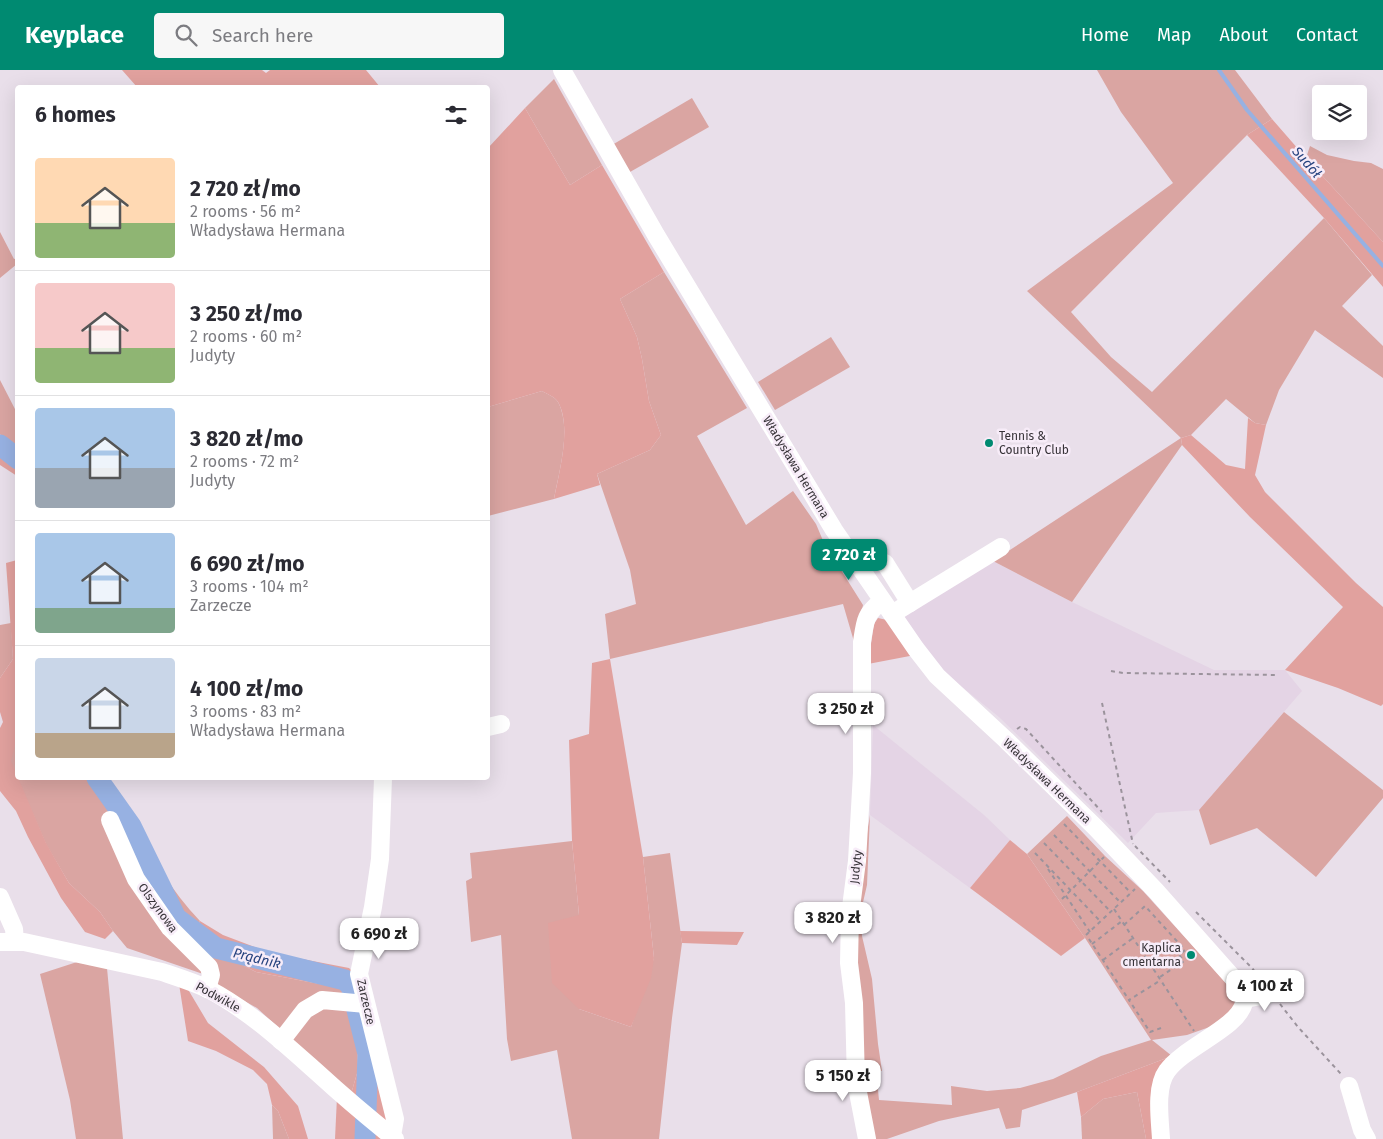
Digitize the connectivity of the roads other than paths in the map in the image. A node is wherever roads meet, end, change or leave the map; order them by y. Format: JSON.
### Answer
{"nodes":[{"id":1,"x":562,"y":70,"type":"edge"},
{"id":2,"x":1001,"y":547,"type":"dead end"},
{"id":3,"x":885,"y":563,"type":"dead end"},
{"id":4,"x":910,"y":603,"type":"junction"},
{"id":5,"x":887,"y":608,"type":"junction"},
{"id":6,"x":384,"y":780,"type":"edge"},
{"id":7,"x":110,"y":820,"type":"dead end"},
{"id":8,"x":0,"y":896,"type":"edge"},
{"id":9,"x":7,"y":941,"type":"edge"},
{"id":10,"x":208,"y":989,"type":"junction"},
{"id":11,"x":1271,"y":992,"type":"dead end"},
{"id":12,"x":1245,"y":999,"type":"junction"},
{"id":13,"x":359,"y":1003,"type":"junction"},
{"id":14,"x":281,"y":1041,"type":"junction"},
{"id":15,"x":1349,"y":1086,"type":"dead end"},
{"id":16,"x":390,"y":1135,"type":"edge"},
{"id":17,"x":867,"y":1139,"type":"edge"},
{"id":18,"x":1161,"y":1139,"type":"edge"},
{"id":19,"x":1367,"y":1139,"type":"edge"}],
"edges":[{"from":1,"to":5,"type":"street","name":"Władysława Hermana"},
{"from":2,"to":4,"type":"street","name":"Judyty"},
{"from":3,"to":4,"type":"street"},
{"from":4,"to":5,"type":"street","name":"Judyty"},
{"from":5,"to":12,"type":"street","name":"Władysława Hermana"},
{"from":5,"to":17,"type":"street","name":"Judyty"},
{"from":6,"to":13,"type":"street","name":"Zarzecze"},
{"from":7,"to":10,"type":"street","name":"Olszynowa"},
{"from":8,"to":9,"type":"street"},
{"from":9,"to":10,"type":"street","name":"Podwikle"},
{"from":10,"to":14,"type":"street","name":"Podwikle"},
{"from":11,"to":12,"type":"street"},
{"from":12,"to":18,"type":"street"},
{"from":13,"to":14,"type":"street"},
{"from":13,"to":16,"type":"street","name":"Zarzecze"},
{"from":14,"to":16,"type":"street","name":"Podwikle"},
{"from":15,"to":19,"type":"street"}]}
